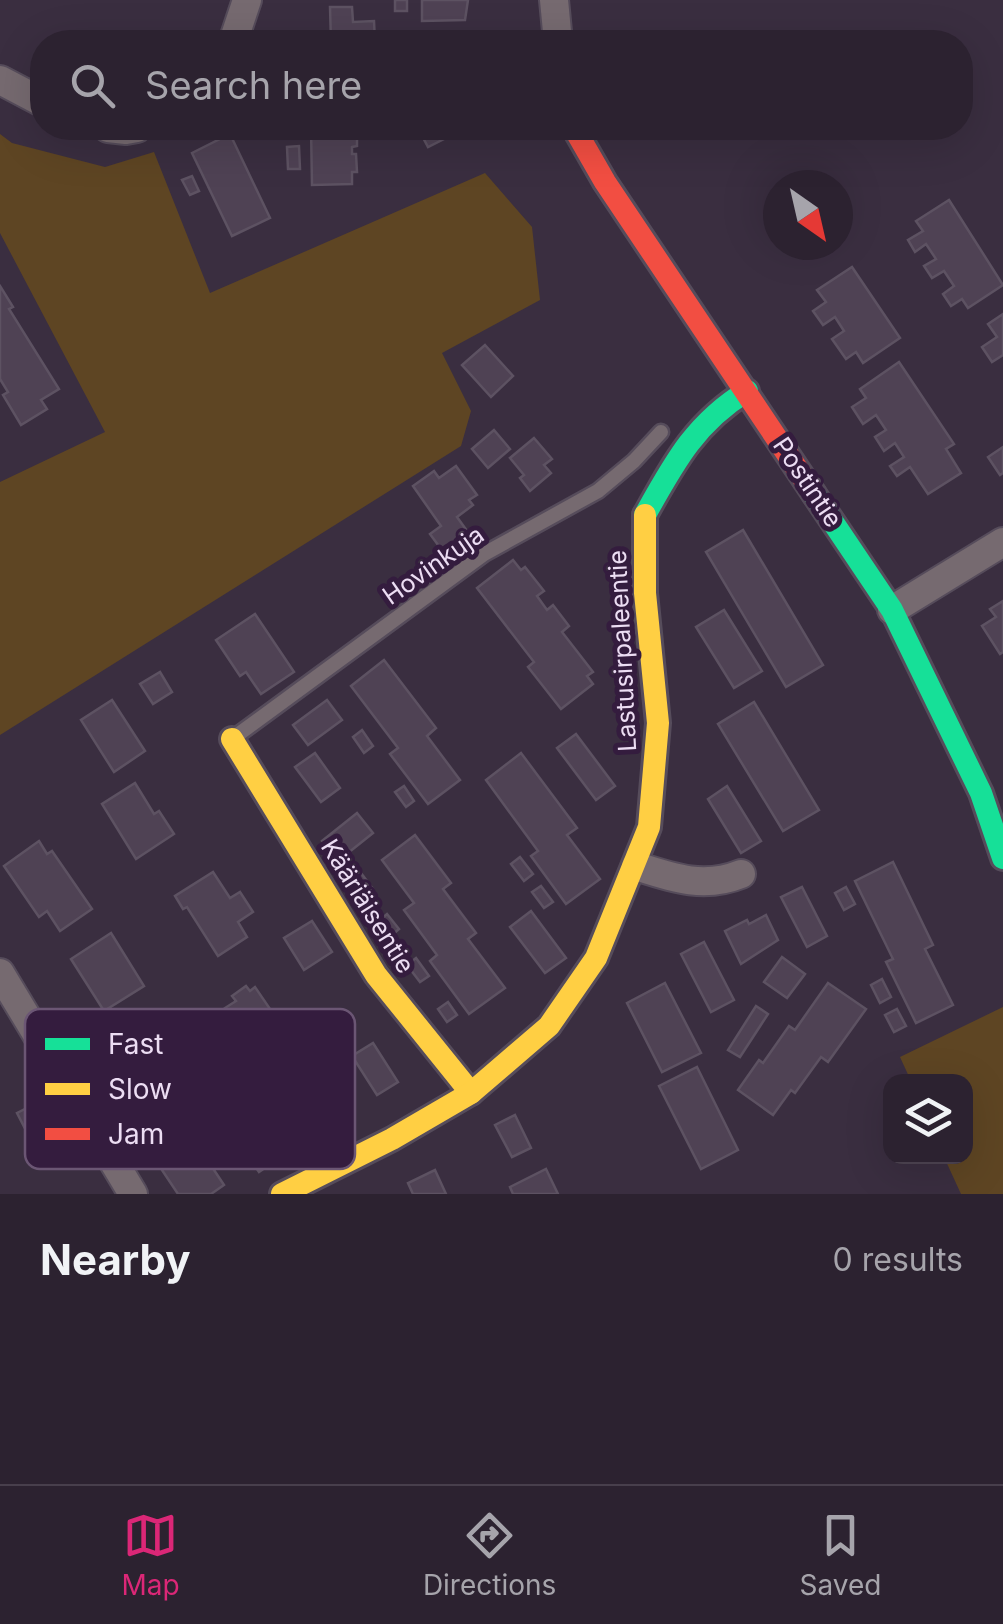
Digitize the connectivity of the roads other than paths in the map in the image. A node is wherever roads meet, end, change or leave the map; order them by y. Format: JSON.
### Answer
{"nodes":[{"id":1,"x":247,"y":0,"type":"edge"},
{"id":2,"x":554,"y":0,"type":"edge"},
{"id":3,"x":237,"y":30,"type":"edge"},
{"id":4,"x":557,"y":30,"type":"edge"},
{"id":5,"x":0,"y":80,"type":"edge"},
{"id":6,"x":30,"y":96,"type":"edge"},
{"id":7,"x":581,"y":140,"type":"edge"},
{"id":8,"x":747,"y":391,"type":"junction"},
{"id":9,"x":661,"y":432,"type":"dead end"},
{"id":10,"x":1003,"y":542,"type":"edge"},
{"id":11,"x":892,"y":610,"type":"junction"},
{"id":12,"x":232,"y":739,"type":"joint"},
{"id":13,"x":1003,"y":858,"type":"edge"},
{"id":14,"x":636,"y":866,"type":"junction"},
{"id":15,"x":741,"y":874,"type":"dead end"},
{"id":16,"x":0,"y":973,"type":"edge"},
{"id":17,"x":25,"y":1015,"type":"edge"},
{"id":18,"x":471,"y":1092,"type":"junction"},
{"id":19,"x":355,"y":1158,"type":"edge"},
{"id":20,"x":118,"y":1169,"type":"edge"},
{"id":21,"x":332,"y":1169,"type":"edge"},
{"id":22,"x":133,"y":1194,"type":"edge"},
{"id":23,"x":282,"y":1194,"type":"edge"}],
"edges":[{"from":1,"to":3,"type":"street"},
{"from":2,"to":4,"type":"street"},
{"from":5,"to":6,"type":"street"},
{"from":7,"to":8,"type":"street","name":"Postintie"},
{"from":8,"to":11,"type":"street","name":"Postintie"},
{"from":8,"to":14,"type":"street","name":"Lastusirpaleentie"},
{"from":9,"to":12,"type":"lane","name":"Hovinkuja"},
{"from":10,"to":11,"type":"street"},
{"from":11,"to":13,"type":"street","name":"Postintie"},
{"from":12,"to":18,"type":"street","name":"Kääriäisentie"},
{"from":14,"to":15,"type":"street"},
{"from":14,"to":18,"type":"street","name":"Lastusirpaleentie"},
{"from":16,"to":17,"type":"street"},
{"from":18,"to":19,"type":"street","name":"Lastusirpaleentie"},
{"from":20,"to":22,"type":"street"},
{"from":21,"to":23,"type":"street","name":"Lastusirpaleentie"}]}
